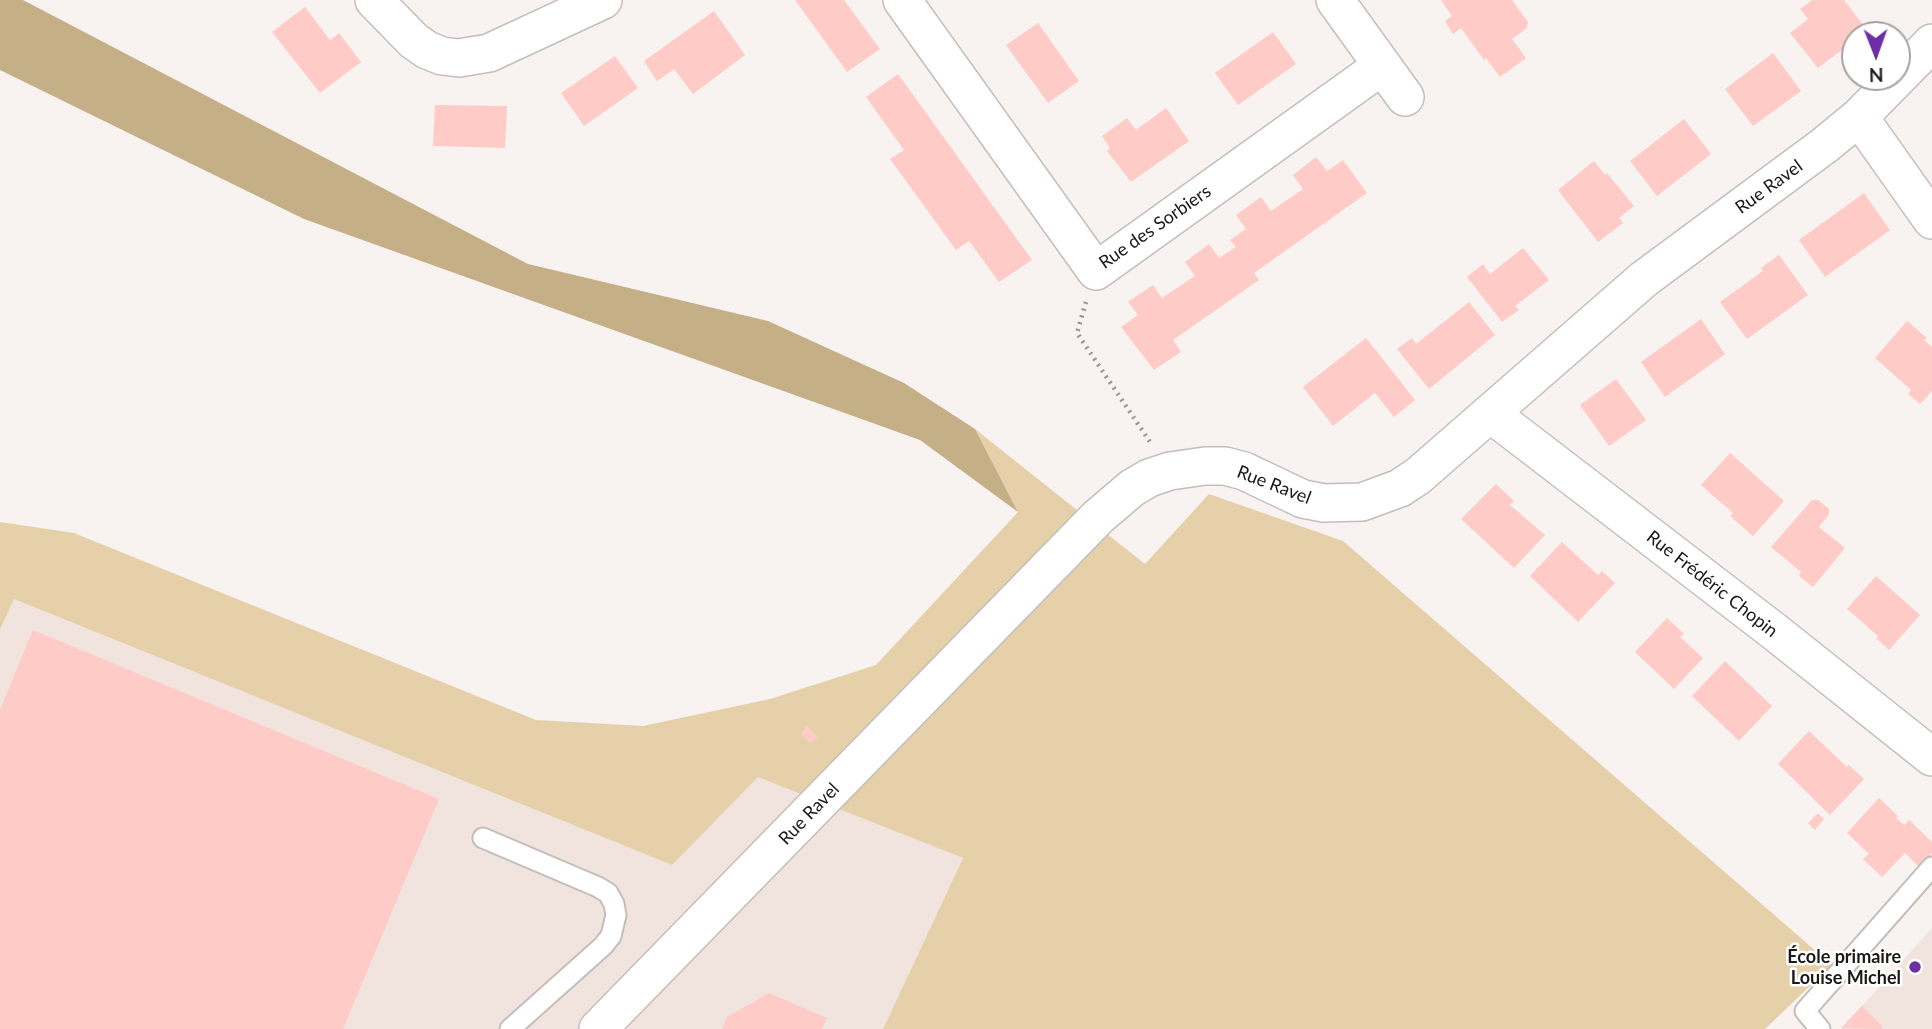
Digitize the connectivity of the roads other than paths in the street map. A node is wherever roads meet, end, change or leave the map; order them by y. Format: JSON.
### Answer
{"nodes":[{"id":1,"x":374,"y":0,"type":"edge"},
{"id":2,"x":603,"y":0,"type":"edge"},
{"id":3,"x":902,"y":0,"type":"edge"},
{"id":4,"x":1335,"y":0,"type":"edge"},
{"id":5,"x":1932,"y":43,"type":"edge"},
{"id":6,"x":1382,"y":66,"type":"junction"},
{"id":7,"x":1405,"y":97,"type":"dead end"},
{"id":8,"x":1859,"y":117,"type":"junction"},
{"id":9,"x":1932,"y":220,"type":"edge"},
{"id":10,"x":1490,"y":414,"type":"junction"},
{"id":11,"x":1932,"y":757,"type":"edge"},
{"id":12,"x":483,"y":838,"type":"dead end"},
{"id":13,"x":1932,"y":867,"type":"edge"},
{"id":14,"x":510,"y":1029,"type":"edge"},
{"id":15,"x":598,"y":1029,"type":"edge"},
{"id":16,"x":1820,"y":1029,"type":"edge"}],
"edges":[{"from":1,"to":2,"type":"street"},
{"from":3,"to":6,"type":"street","name":"Rue des Sorbiers"},
{"from":4,"to":6,"type":"street"},
{"from":5,"to":8,"type":"street","name":"Rue Ravel"},
{"from":6,"to":7,"type":"street"},
{"from":8,"to":9,"type":"street"},
{"from":8,"to":10,"type":"street","name":"Rue Ravel"},
{"from":10,"to":11,"type":"street","name":"Rue Frédéric Chopin"},
{"from":10,"to":15,"type":"street","name":"Rue Ravel"},
{"from":12,"to":14,"type":"lane"},
{"from":13,"to":16,"type":"lane"}]}
